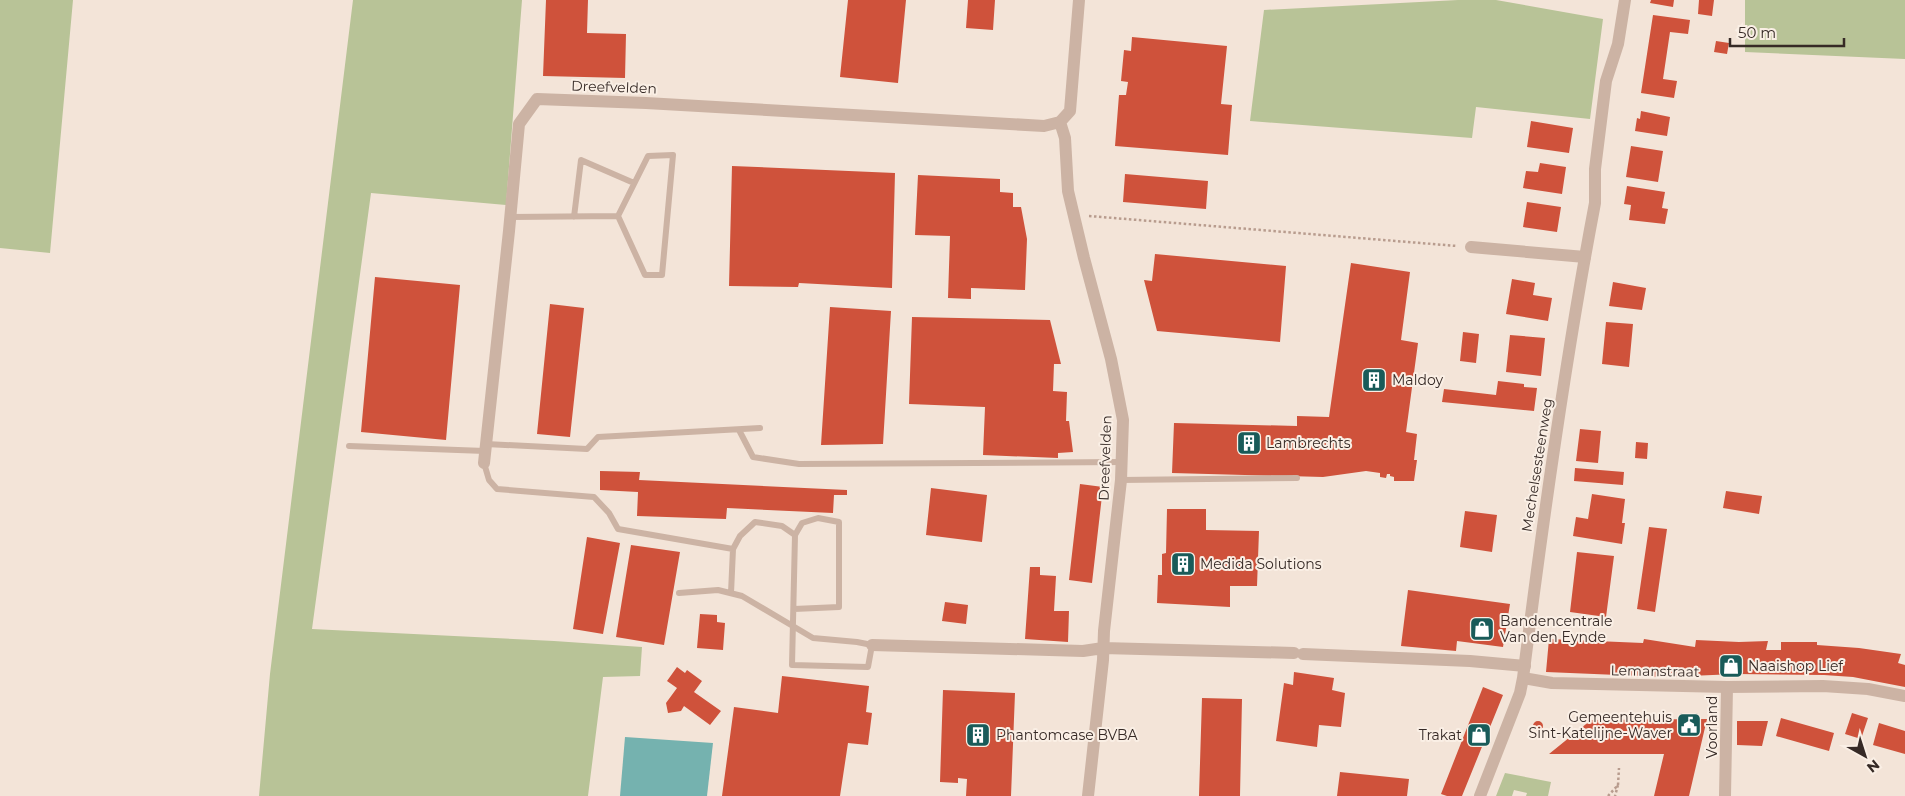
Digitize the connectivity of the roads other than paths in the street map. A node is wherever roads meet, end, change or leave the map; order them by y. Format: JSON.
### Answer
{"nodes":[{"id":1,"x":1079,"y":0,"type":"edge"},
{"id":2,"x":1625,"y":0,"type":"edge"},
{"id":3,"x":1060,"y":122,"type":"junction"},
{"id":4,"x":634,"y":183,"type":"junction"},
{"id":5,"x":618,"y":216,"type":"junction"},
{"id":6,"x":511,"y":217,"type":"junction"},
{"id":7,"x":574,"y":217,"type":"junction"},
{"id":8,"x":1471,"y":247,"type":"road end"},
{"id":9,"x":1585,"y":257,"type":"junction"},
{"id":10,"x":760,"y":428,"type":"dead end"},
{"id":11,"x":739,"y":430,"type":"junction"},
{"id":12,"x":349,"y":446,"type":"dead end"},
{"id":13,"x":485,"y":453,"type":"junction"},
{"id":14,"x":1122,"y":462,"type":"junction"},
{"id":15,"x":1297,"y":478,"type":"dead end"},
{"id":16,"x":1121,"y":480,"type":"junction"},
{"id":17,"x":795,"y":535,"type":"junction"},
{"id":18,"x":734,"y":549,"type":"junction"},
{"id":19,"x":679,"y":593,"type":"dead end"},
{"id":20,"x":731,"y":593,"type":"junction"},
{"id":21,"x":794,"y":609,"type":"junction"},
{"id":22,"x":794,"y":626,"type":"junction"},
{"id":23,"x":872,"y":645,"type":"junction"},
{"id":24,"x":1103,"y":648,"type":"junction"},
{"id":25,"x":1524,"y":672,"type":"junction"},
{"id":26,"x":1727,"y":687,"type":"junction"},
{"id":27,"x":1905,"y":696,"type":"edge"},
{"id":28,"x":1088,"y":796,"type":"edge"},
{"id":29,"x":1480,"y":796,"type":"edge"},
{"id":30,"x":1725,"y":796,"type":"edge"}],
"edges":[{"from":1,"to":3,"type":"street"},
{"from":2,"to":9,"type":"street","name":"Mechelsesteenweg"},
{"from":3,"to":6,"type":"street","name":"Dreefvelden"},
{"from":3,"to":14,"type":"street","name":"Dreefvelden"},
{"from":4,"to":5,"type":"lane"},
{"from":4,"to":5,"type":"lane"},
{"from":4,"to":7,"type":"lane"},
{"from":5,"to":7,"type":"lane"},
{"from":6,"to":7,"type":"lane"},
{"from":6,"to":13,"type":"street","name":"Dreefvelden"},
{"from":8,"to":9,"type":"street"},
{"from":9,"to":25,"type":"street","name":"Mechelsesteenweg"},
{"from":10,"to":11,"type":"lane"},
{"from":11,"to":13,"type":"lane"},
{"from":11,"to":14,"type":"lane"},
{"from":12,"to":13,"type":"lane"},
{"from":13,"to":18,"type":"lane"},
{"from":14,"to":16,"type":"street","name":"Dreefvelden"},
{"from":15,"to":16,"type":"lane"},
{"from":16,"to":24,"type":"street","name":"Dreefvelden"},
{"from":17,"to":18,"type":"lane"},
{"from":17,"to":21,"type":"lane"},
{"from":17,"to":21,"type":"lane"},
{"from":18,"to":20,"type":"lane"},
{"from":19,"to":20,"type":"lane"},
{"from":20,"to":22,"type":"lane"},
{"from":21,"to":22,"type":"lane"},
{"from":22,"to":23,"type":"lane"},
{"from":22,"to":23,"type":"lane"},
{"from":23,"to":24,"type":"street"},
{"from":24,"to":25,"type":"street"},
{"from":24,"to":28,"type":"street","name":"Dreefvelden"},
{"from":25,"to":26,"type":"street","name":"Lemanstraat"},
{"from":25,"to":29,"type":"street","name":"Mechelsesteenweg"},
{"from":26,"to":27,"type":"street","name":"Lemanstraat"},
{"from":26,"to":30,"type":"street","name":"Voorland"}]}
